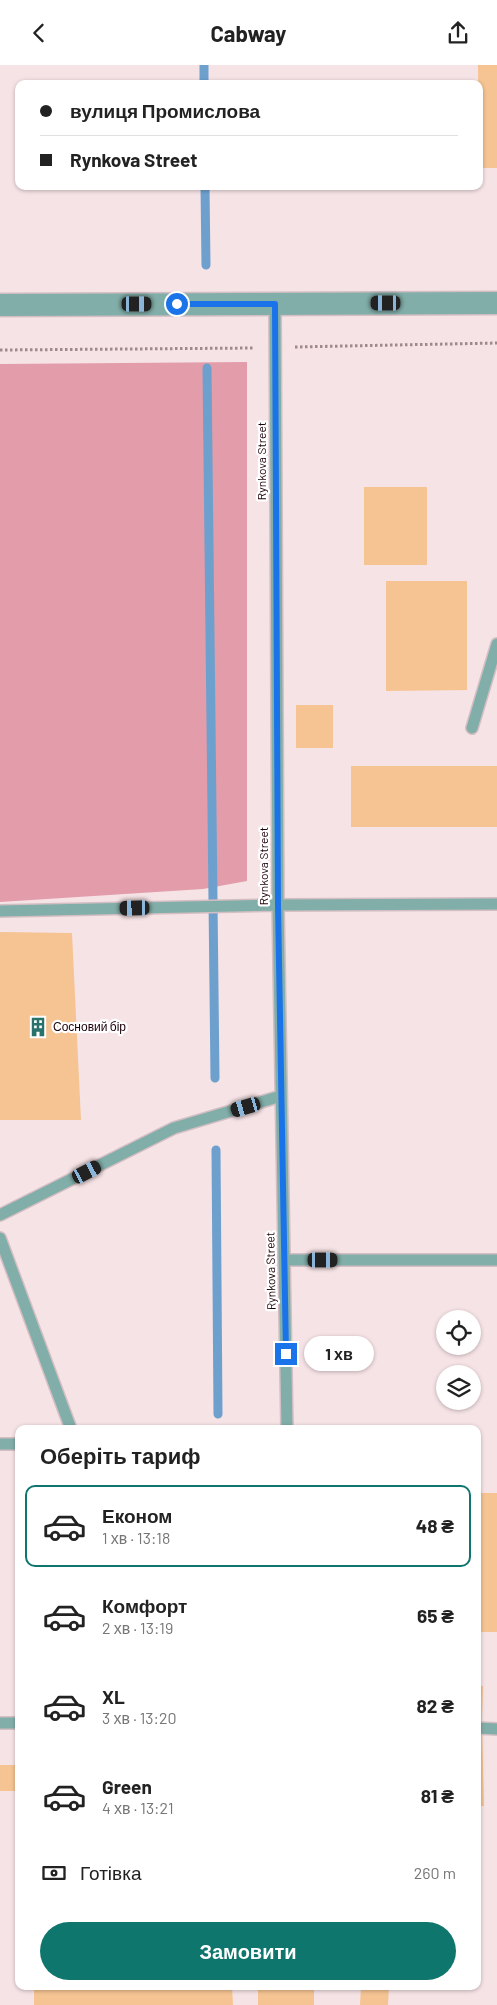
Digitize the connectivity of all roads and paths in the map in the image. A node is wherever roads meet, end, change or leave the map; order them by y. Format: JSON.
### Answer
{"nodes":[{"id":1,"x":497,"y":303,"type":"edge"},
{"id":2,"x":275,"y":304,"type":"junction"},
{"id":3,"x":0,"y":305,"type":"edge"},
{"id":4,"x":497,"y":343,"type":"edge"},
{"id":5,"x":276,"y":347,"type":"junction"},
{"id":6,"x":0,"y":350,"type":"edge"},
{"id":7,"x":497,"y":644,"type":"edge"},
{"id":8,"x":472,"y":728,"type":"dead end"},
{"id":9,"x":497,"y":904,"type":"edge"},
{"id":10,"x":278,"y":905,"type":"junction"},
{"id":11,"x":0,"y":911,"type":"edge"},
{"id":12,"x":281,"y":1096,"type":"junction"},
{"id":13,"x":0,"y":1215,"type":"edge"},
{"id":14,"x":0,"y":1238,"type":"edge"},
{"id":15,"x":284,"y":1260,"type":"junction"},
{"id":16,"x":497,"y":1260,"type":"edge"},
{"id":17,"x":70,"y":1425,"type":"edge"},
{"id":18,"x":287,"y":1425,"type":"edge"},
{"id":19,"x":0,"y":1444,"type":"edge"},
{"id":20,"x":15,"y":1444,"type":"edge"},
{"id":21,"x":0,"y":1723,"type":"edge"},
{"id":22,"x":15,"y":1723,"type":"edge"},
{"id":23,"x":481,"y":1728,"type":"edge"},
{"id":24,"x":497,"y":1729,"type":"edge"}],
"edges":[{"from":1,"to":2,"type":"street"},
{"from":2,"to":3,"type":"street"},
{"from":2,"to":5,"type":"lane","name":"Rynkova Street"},
{"from":4,"to":5,"type":"path"},
{"from":5,"to":6,"type":"path"},
{"from":5,"to":10,"type":"lane","name":"Rynkova Street"},
{"from":7,"to":8,"type":"lane"},
{"from":9,"to":10,"type":"lane"},
{"from":10,"to":11,"type":"lane"},
{"from":10,"to":12,"type":"lane","name":"Rynkova Street"},
{"from":12,"to":13,"type":"lane"},
{"from":12,"to":15,"type":"lane","name":"Rynkova Street"},
{"from":14,"to":17,"type":"lane"},
{"from":15,"to":16,"type":"lane"},
{"from":15,"to":18,"type":"lane","name":"Rynkova Street"},
{"from":19,"to":20,"type":"lane"},
{"from":21,"to":22,"type":"lane"},
{"from":23,"to":24,"type":"lane"}]}
